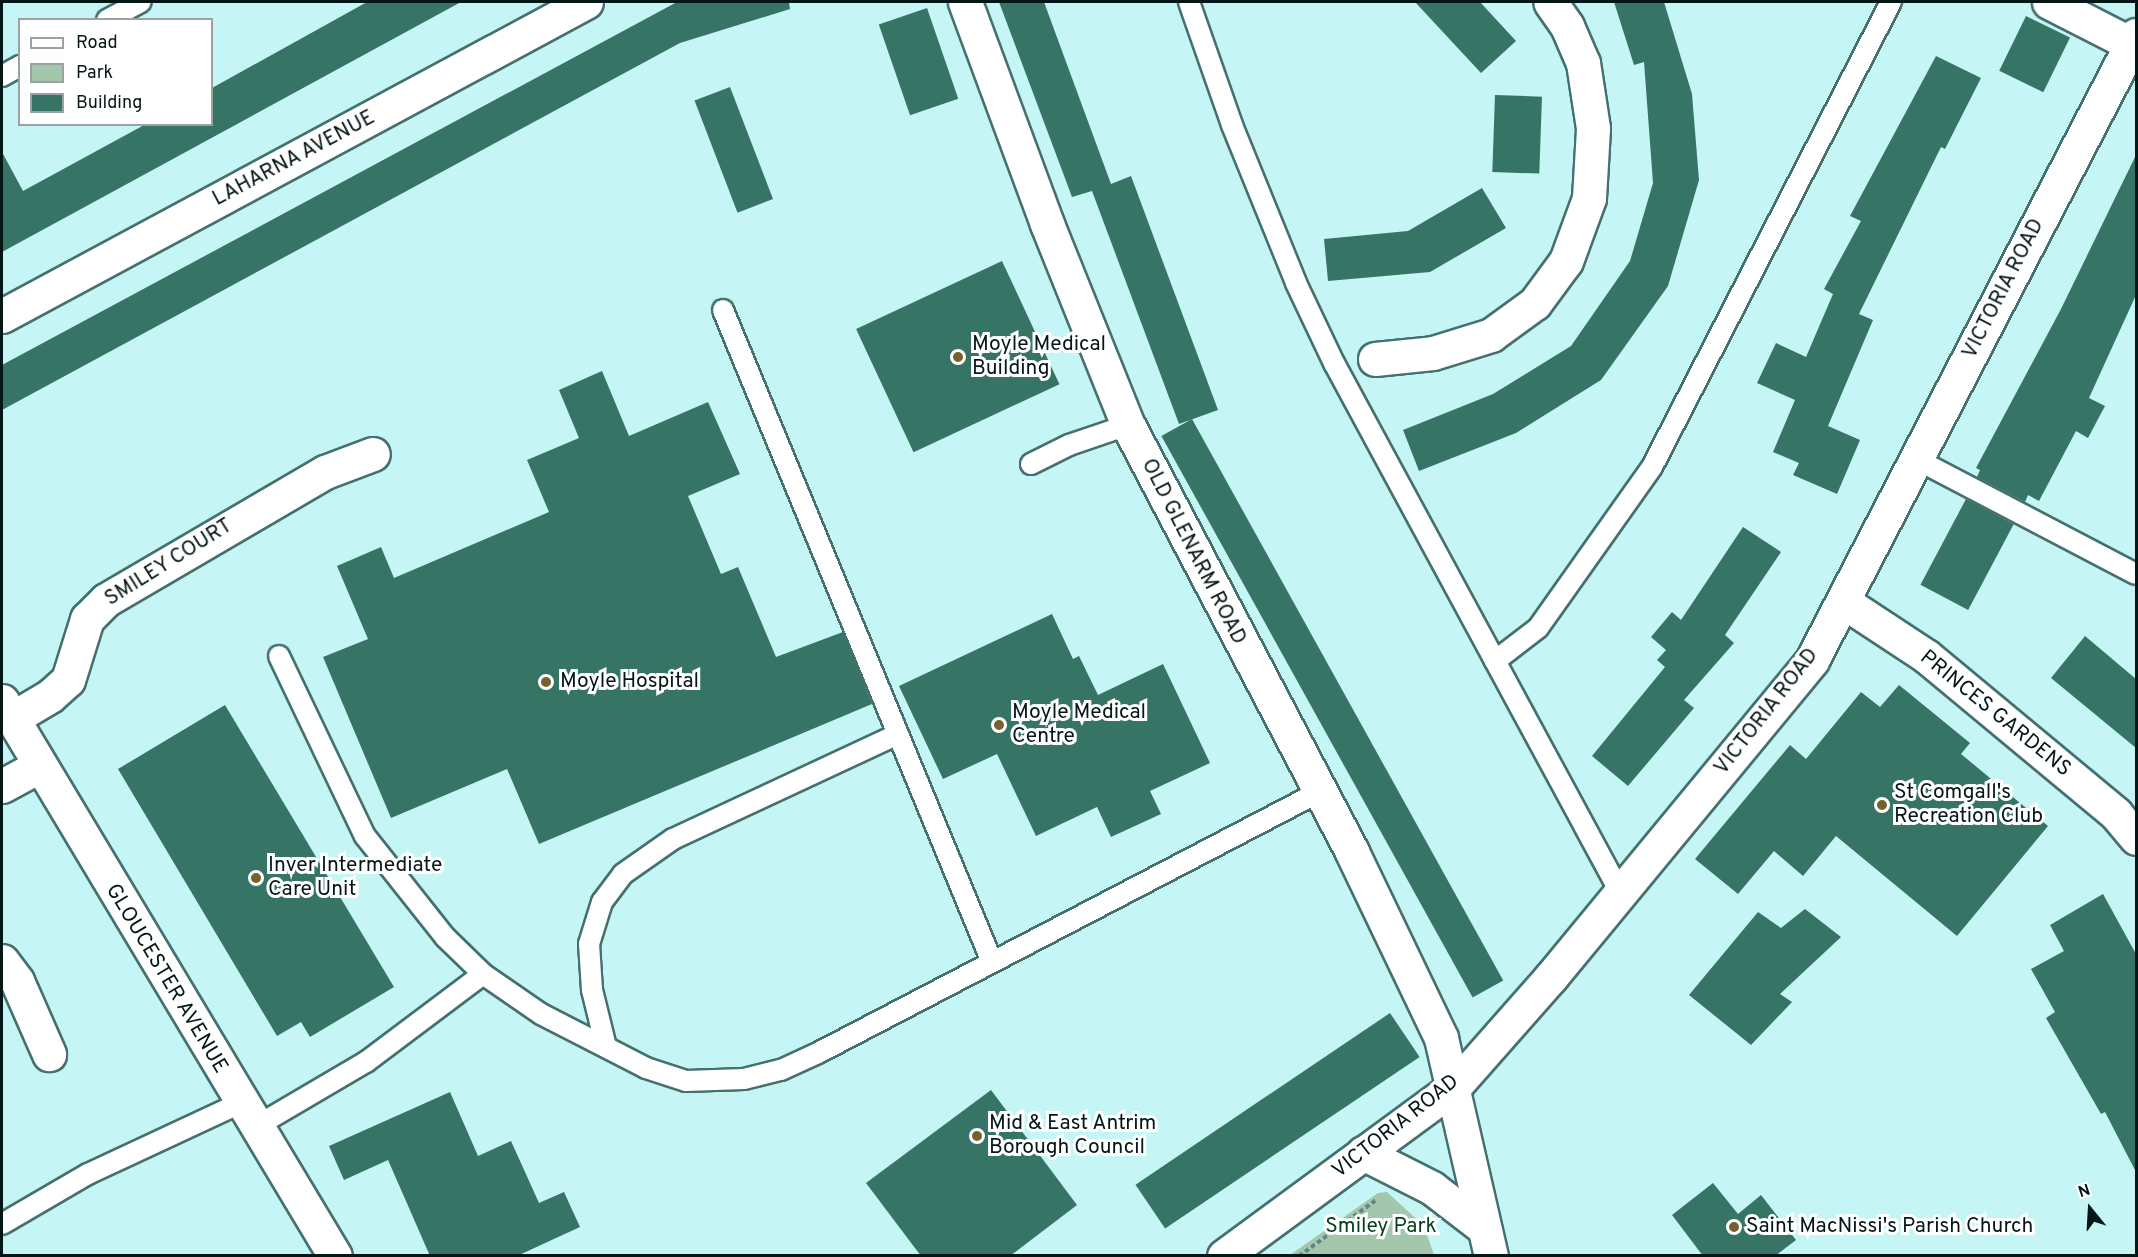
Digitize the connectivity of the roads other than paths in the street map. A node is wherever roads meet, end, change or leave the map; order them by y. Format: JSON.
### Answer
{"nodes":[{"id":1,"x":141,"y":2,"type":"edge"},
{"id":2,"x":586,"y":2,"type":"edge"},
{"id":3,"x":965,"y":2,"type":"edge"},
{"id":4,"x":1189,"y":2,"type":"edge"},
{"id":5,"x":1550,"y":2,"type":"edge"},
{"id":6,"x":1891,"y":2,"type":"edge"},
{"id":7,"x":2049,"y":2,"type":"edge"},
{"id":8,"x":111,"y":18,"type":"edge"},
{"id":9,"x":2134,"y":39,"type":"edge"},
{"id":10,"x":18,"y":67,"type":"edge"},
{"id":11,"x":2,"y":76,"type":"edge"},
{"id":12,"x":723,"y":310,"type":"dead end"},
{"id":13,"x":2,"y":316,"type":"edge"},
{"id":14,"x":1375,"y":359,"type":"dead end"},
{"id":15,"x":1128,"y":425,"type":"junction"},
{"id":16,"x":373,"y":454,"type":"dead end"},
{"id":17,"x":1916,"y":459,"type":"junction"},
{"id":18,"x":1031,"y":464,"type":"dead end"},
{"id":19,"x":2136,"y":574,"type":"edge"},
{"id":20,"x":1844,"y":602,"type":"junction"},
{"id":21,"x":279,"y":657,"type":"dead end"},
{"id":22,"x":1495,"y":661,"type":"junction"},
{"id":23,"x":7,"y":710,"type":"edge"},
{"id":24,"x":898,"y":734,"type":"junction"},
{"id":25,"x":39,"y":766,"type":"junction"},
{"id":26,"x":2,"y":786,"type":"edge"},
{"id":27,"x":1319,"y":792,"type":"junction"},
{"id":28,"x":2136,"y":838,"type":"edge"},
{"id":29,"x":1620,"y":892,"type":"junction"},
{"id":30,"x":2,"y":961,"type":"edge"},
{"id":31,"x":992,"y":962,"type":"junction"},
{"id":32,"x":483,"y":974,"type":"junction"},
{"id":33,"x":606,"y":1047,"type":"junction"},
{"id":34,"x":49,"y":1054,"type":"dead end"},
{"id":35,"x":1454,"y":1087,"type":"junction"},
{"id":36,"x":247,"y":1115,"type":"junction"},
{"id":37,"x":1363,"y":1153,"type":"junction"},
{"id":38,"x":2,"y":1224,"type":"edge"},
{"id":39,"x":1487,"y":1242,"type":"edge"},
{"id":40,"x":335,"y":1256,"type":"edge"},
{"id":41,"x":1224,"y":1256,"type":"edge"}],
"edges":[{"from":1,"to":8,"type":"lane"},
{"from":2,"to":13,"type":"street","name":"LAHARNA AVENUE"},
{"from":3,"to":15,"type":"street","name":"OLD GLENARM ROAD"},
{"from":4,"to":22,"type":"lane"},
{"from":5,"to":14,"type":"street"},
{"from":6,"to":22,"type":"lane"},
{"from":7,"to":9,"type":"street"},
{"from":9,"to":17,"type":"street","name":"VICTORIA ROAD"},
{"from":10,"to":11,"type":"lane"},
{"from":12,"to":24,"type":"lane"},
{"from":15,"to":18,"type":"lane"},
{"from":15,"to":27,"type":"street","name":"OLD GLENARM ROAD"},
{"from":16,"to":23,"type":"street","name":"SMILEY COURT"},
{"from":17,"to":19,"type":"lane"},
{"from":17,"to":20,"type":"street","name":"VICTORIA ROAD"},
{"from":20,"to":28,"type":"street","name":"PRINCES GARDENS"},
{"from":20,"to":29,"type":"street","name":"VICTORIA ROAD"},
{"from":21,"to":32,"type":"lane"},
{"from":22,"to":29,"type":"lane"},
{"from":23,"to":25,"type":"street","name":"GLOUCESTER AVENUE"},
{"from":24,"to":31,"type":"lane"},
{"from":24,"to":33,"type":"lane"},
{"from":25,"to":26,"type":"street"},
{"from":25,"to":36,"type":"street","name":"GLOUCESTER AVENUE"},
{"from":27,"to":31,"type":"lane"},
{"from":27,"to":35,"type":"street","name":"OLD GLENARM ROAD"},
{"from":29,"to":35,"type":"street","name":"VICTORIA ROAD"},
{"from":30,"to":34,"type":"street"},
{"from":31,"to":33,"type":"lane"},
{"from":32,"to":33,"type":"lane"},
{"from":32,"to":36,"type":"lane"},
{"from":35,"to":37,"type":"street","name":"VICTORIA ROAD"},
{"from":35,"to":39,"type":"street","name":"OLD GLENARM ROAD"},
{"from":36,"to":38,"type":"lane"},
{"from":36,"to":40,"type":"street","name":"GLOUCESTER AVENUE"},
{"from":37,"to":39,"type":"street"},
{"from":37,"to":41,"type":"street","name":"VICTORIA ROAD"}]}
